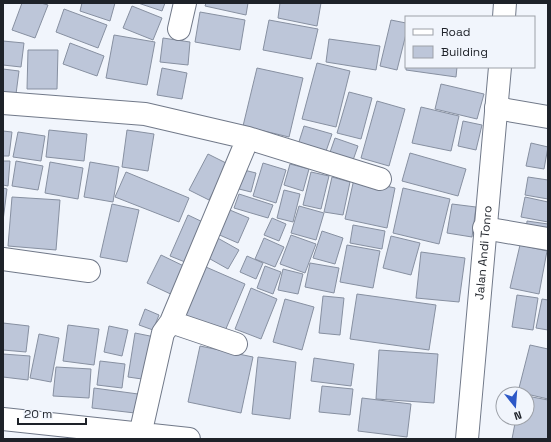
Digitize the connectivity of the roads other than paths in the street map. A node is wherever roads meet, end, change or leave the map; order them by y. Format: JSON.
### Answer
{"nodes":[{"id":1,"x":185,"y":3,"type":"edge"},
{"id":2,"x":505,"y":3,"type":"edge"},
{"id":3,"x":504,"y":16,"type":"edge"},
{"id":4,"x":180,"y":29,"type":"dead end"},
{"id":5,"x":500,"y":68,"type":"edge"},
{"id":6,"x":3,"y":103,"type":"edge"},
{"id":7,"x":496,"y":108,"type":"junction"},
{"id":8,"x":548,"y":118,"type":"edge"},
{"id":9,"x":248,"y":138,"type":"junction"},
{"id":10,"x":380,"y":179,"type":"dead end"},
{"id":11,"x":484,"y":228,"type":"junction"},
{"id":12,"x":548,"y":239,"type":"edge"},
{"id":13,"x":3,"y":258,"type":"edge"},
{"id":14,"x":89,"y":271,"type":"dead end"},
{"id":15,"x":171,"y":322,"type":"junction"},
{"id":16,"x":236,"y":344,"type":"dead end"},
{"id":17,"x":3,"y":419,"type":"edge"},
{"id":18,"x":140,"y":435,"type":"junction"},
{"id":19,"x":189,"y":439,"type":"edge"},
{"id":20,"x":467,"y":439,"type":"edge"}],
"edges":[{"from":1,"to":4,"type":"street"},
{"from":2,"to":3,"type":"street"},
{"from":5,"to":7,"type":"street","name":"Jalan Andi Tonro"},
{"from":6,"to":9,"type":"street"},
{"from":7,"to":8,"type":"street"},
{"from":7,"to":11,"type":"street","name":"Jalan Andi Tonro"},
{"from":9,"to":10,"type":"street"},
{"from":9,"to":15,"type":"street"},
{"from":11,"to":12,"type":"street"},
{"from":11,"to":20,"type":"street","name":"Jalan Andi Tonro"},
{"from":13,"to":14,"type":"street"},
{"from":15,"to":16,"type":"street"},
{"from":15,"to":18,"type":"street"},
{"from":17,"to":18,"type":"street"},
{"from":18,"to":19,"type":"street"}]}
